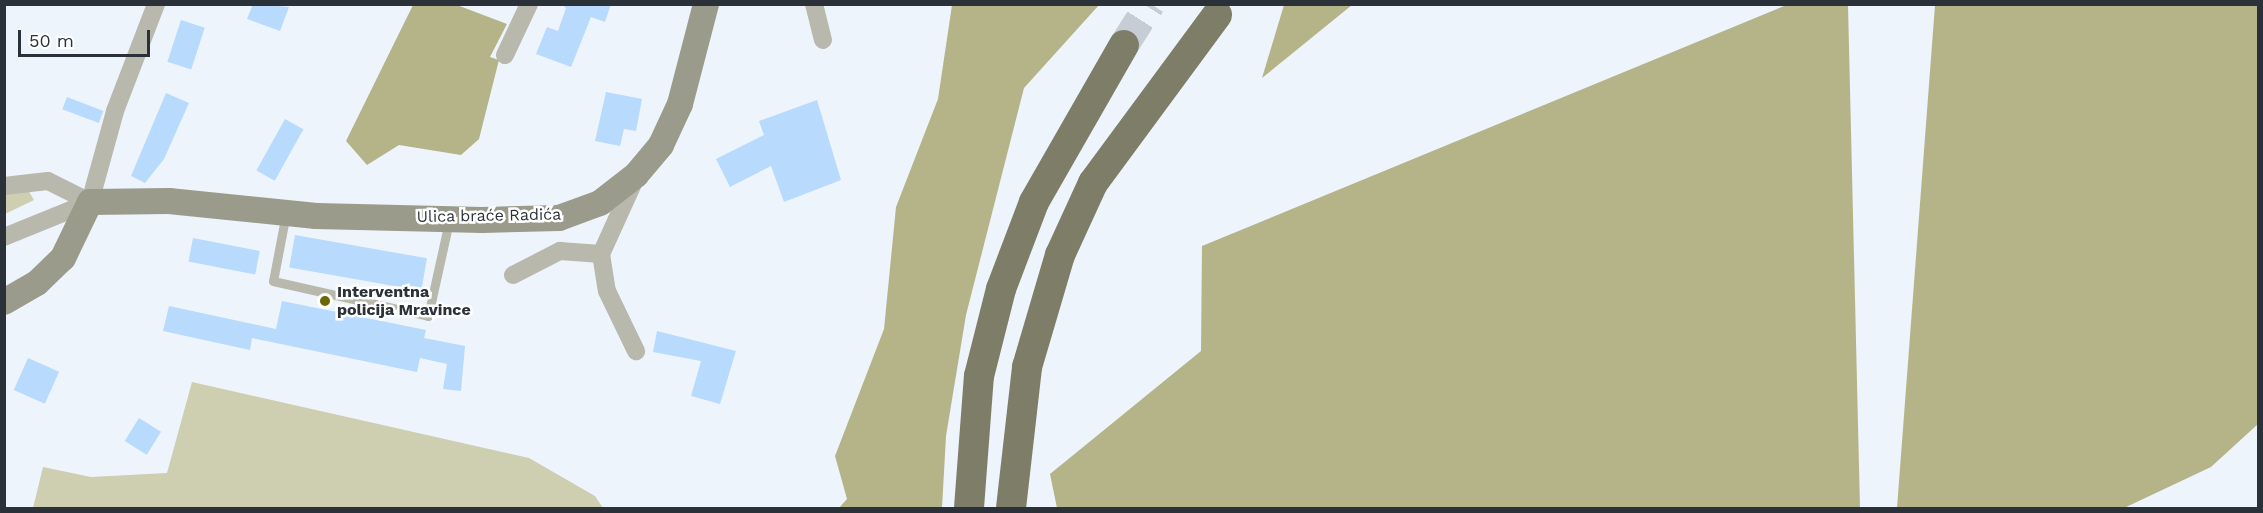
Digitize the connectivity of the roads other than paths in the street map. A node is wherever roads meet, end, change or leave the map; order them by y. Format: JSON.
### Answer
{"nodes":[{"id":1,"x":156,"y":4,"type":"edge"},
{"id":2,"x":529,"y":4,"type":"edge"},
{"id":3,"x":706,"y":4,"type":"edge"},
{"id":4,"x":814,"y":4,"type":"edge"},
{"id":5,"x":1217,"y":15,"type":"dead end"},
{"id":6,"x":823,"y":40,"type":"dead end"},
{"id":7,"x":1124,"y":45,"type":"tunnel mouth"},
{"id":8,"x":505,"y":56,"type":"dead end"},
{"id":9,"x":636,"y":175,"type":"junction"},
{"id":10,"x":4,"y":186,"type":"edge"},
{"id":11,"x":90,"y":202,"type":"junction"},
{"id":12,"x":286,"y":213,"type":"junction"},
{"id":13,"x":450,"y":219,"type":"junction"},
{"id":14,"x":4,"y":237,"type":"edge"},
{"id":15,"x":602,"y":254,"type":"junction"},
{"id":16,"x":513,"y":275,"type":"dead end"},
{"id":17,"x":4,"y":302,"type":"edge"},
{"id":18,"x":636,"y":351,"type":"dead end"},
{"id":19,"x":969,"y":508,"type":"edge"},
{"id":20,"x":1011,"y":508,"type":"edge"}],
"edges":[{"from":1,"to":11,"type":"street"},
{"from":2,"to":8,"type":"street"},
{"from":3,"to":9,"type":"main road","name":"Ulica braće Radića"},
{"from":4,"to":6,"type":"street"},
{"from":5,"to":20,"type":"highway"},
{"from":7,"to":19,"type":"highway"},
{"from":9,"to":13,"type":"main road","name":"Ulica braće Radića"},
{"from":9,"to":15,"type":"street"},
{"from":10,"to":11,"type":"street"},
{"from":11,"to":12,"type":"main road","name":"Ulica braće Radića"},
{"from":11,"to":14,"type":"street"},
{"from":11,"to":17,"type":"main road"},
{"from":12,"to":13,"type":"main road","name":"Ulica braće Radića"},
{"from":12,"to":13,"type":"lane"},
{"from":15,"to":16,"type":"street"},
{"from":15,"to":18,"type":"street"}]}
